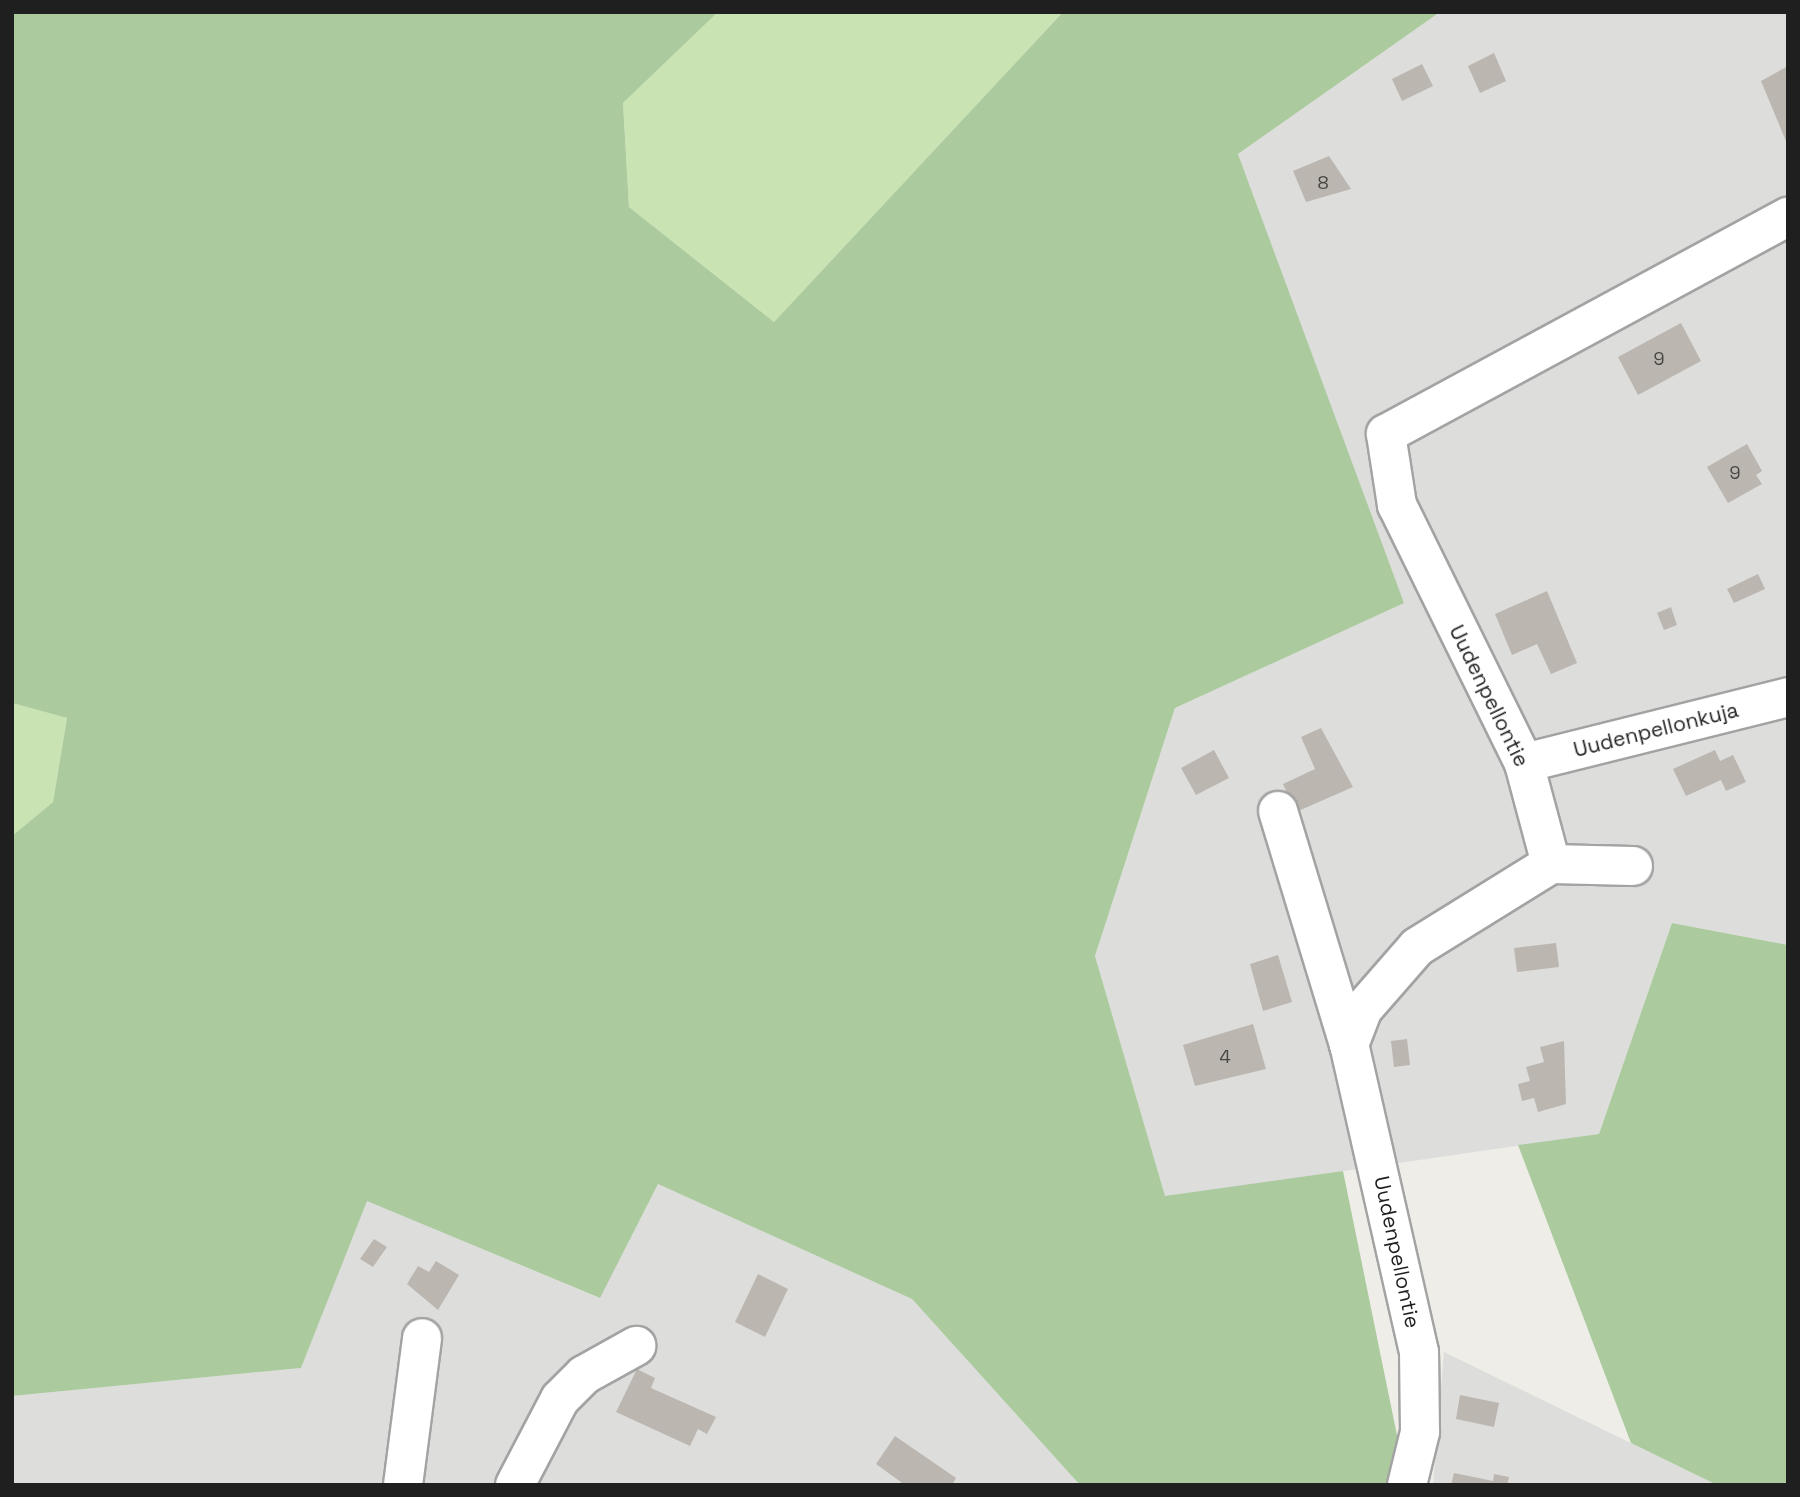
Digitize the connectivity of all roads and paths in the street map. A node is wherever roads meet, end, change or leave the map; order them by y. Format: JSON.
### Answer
{"nodes":[{"id":1,"x":1788,"y":217,"type":"edge"},
{"id":2,"x":1788,"y":697,"type":"edge"},
{"id":3,"x":1524,"y":763,"type":"junction"},
{"id":4,"x":1278,"y":811,"type":"dead end"},
{"id":5,"x":1551,"y":864,"type":"junction"},
{"id":6,"x":1633,"y":866,"type":"dead end"},
{"id":7,"x":1349,"y":1045,"type":"junction"},
{"id":8,"x":422,"y":1338,"type":"dead end"},
{"id":9,"x":636,"y":1346,"type":"dead end"},
{"id":10,"x":403,"y":1485,"type":"edge"},
{"id":11,"x":515,"y":1485,"type":"edge"},
{"id":12,"x":1407,"y":1485,"type":"edge"}],
"edges":[{"from":1,"to":3,"type":"lane","name":"Uudenpellontie"},
{"from":2,"to":3,"type":"lane","name":"Uudenpellonkuja"},
{"from":3,"to":5,"type":"lane","name":"Uudenpellontie"},
{"from":4,"to":7,"type":"lane","name":"Uudenpellontie"},
{"from":5,"to":6,"type":"lane"},
{"from":5,"to":7,"type":"lane"},
{"from":7,"to":12,"type":"lane","name":"Uudenpellontie"},
{"from":8,"to":10,"type":"lane"},
{"from":9,"to":11,"type":"lane"}]}
